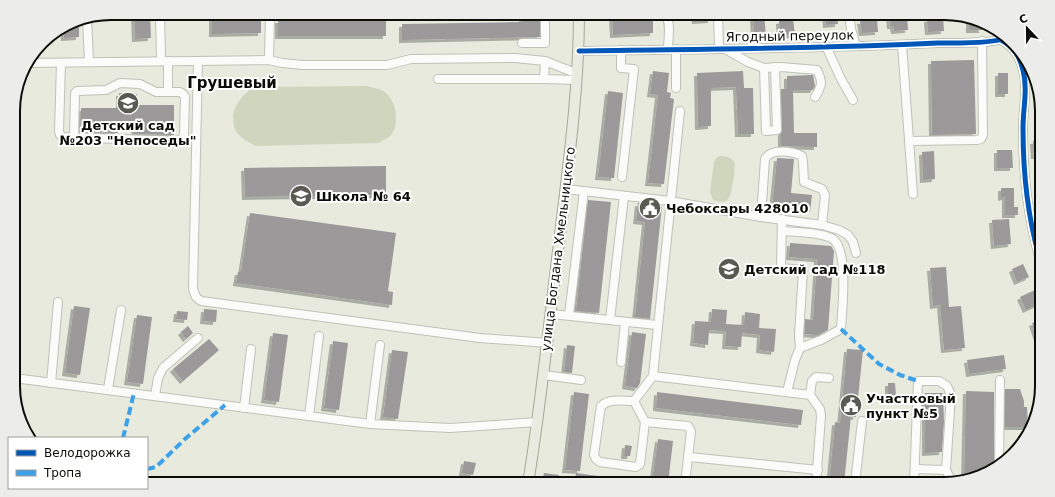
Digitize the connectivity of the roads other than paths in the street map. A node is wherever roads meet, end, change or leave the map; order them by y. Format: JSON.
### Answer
{"nodes":[{"id":1,"x":161,"y":20,"type":"edge"},
{"id":2,"x":270,"y":20,"type":"edge"},
{"id":3,"x":545,"y":20,"type":"edge"},
{"id":4,"x":579,"y":20,"type":"edge"},
{"id":5,"x":668,"y":20,"type":"edge"},
{"id":6,"x":719,"y":20,"type":"edge"},
{"id":7,"x":850,"y":20,"type":"edge"},
{"id":8,"x":87,"y":23,"type":"edge"},
{"id":9,"x":999,"y":39,"type":"edge"},
{"id":10,"x":982,"y":41,"type":"junction"},
{"id":11,"x":522,"y":43,"type":"dead end"},
{"id":12,"x":902,"y":45,"type":"junction"},
{"id":13,"x":826,"y":46,"type":"junction"},
{"id":14,"x":856,"y":46,"type":"junction"},
{"id":15,"x":722,"y":48,"type":"junction"},
{"id":16,"x":672,"y":49,"type":"junction"},
{"id":17,"x":622,"y":50,"type":"junction"},
{"id":18,"x":579,"y":51,"type":"junction"},
{"id":19,"x":269,"y":60,"type":"junction"},
{"id":20,"x":164,"y":61,"type":"junction"},
{"id":21,"x":198,"y":61,"type":"junction"},
{"id":22,"x":545,"y":61,"type":"junction"},
{"id":23,"x":1019,"y":61,"type":"edge"},
{"id":24,"x":61,"y":62,"type":"junction"},
{"id":25,"x":88,"y":62,"type":"junction"},
{"id":26,"x":34,"y":63,"type":"edge"},
{"id":27,"x":775,"y":67,"type":"junction"},
{"id":28,"x":764,"y":68,"type":"junction"},
{"id":29,"x":577,"y":77,"type":"junction"},
{"id":30,"x":544,"y":78,"type":"junction"},
{"id":31,"x":438,"y":79,"type":"dead end"},
{"id":32,"x":676,"y":88,"type":"dead end"},
{"id":33,"x":168,"y":92,"type":"junction"},
{"id":34,"x":816,"y":97,"type":"dead end"},
{"id":35,"x":853,"y":100,"type":"dead end"},
{"id":36,"x":680,"y":111,"type":"dead end"},
{"id":37,"x":74,"y":138,"type":"junction"},
{"id":38,"x":909,"y":141,"type":"junction"},
{"id":39,"x":622,"y":177,"type":"dead end"},
{"id":40,"x":566,"y":189,"type":"junction"},
{"id":41,"x":584,"y":191,"type":"junction"},
{"id":42,"x":913,"y":194,"type":"dead end"},
{"id":43,"x":624,"y":196,"type":"junction"},
{"id":44,"x":670,"y":201,"type":"junction"},
{"id":45,"x":761,"y":217,"type":"junction"},
{"id":46,"x":782,"y":219,"type":"junction"},
{"id":47,"x":822,"y":225,"type":"junction"},
{"id":48,"x":782,"y":231,"type":"junction"},
{"id":49,"x":1035,"y":241,"type":"edge"},
{"id":50,"x":856,"y":253,"type":"dead end"},
{"id":51,"x":58,"y":302,"type":"dead end"},
{"id":52,"x":120,"y":310,"type":"dead end"},
{"id":53,"x":551,"y":314,"type":"junction"},
{"id":54,"x":569,"y":316,"type":"junction"},
{"id":55,"x":610,"y":320,"type":"junction"},
{"id":56,"x":625,"y":322,"type":"junction"},
{"id":57,"x":657,"y":325,"type":"junction"},
{"id":58,"x":319,"y":336,"type":"dead end"},
{"id":59,"x":198,"y":338,"type":"dead end"},
{"id":60,"x":548,"y":343,"type":"junction"},
{"id":61,"x":380,"y":345,"type":"dead end"},
{"id":62,"x":800,"y":348,"type":"junction"},
{"id":63,"x":251,"y":349,"type":"dead end"},
{"id":64,"x":621,"y":362,"type":"dead end"},
{"id":65,"x":544,"y":375,"type":"junction"},
{"id":66,"x":653,"y":376,"type":"junction"},
{"id":67,"x":829,"y":378,"type":"dead end"},
{"id":68,"x":20,"y":379,"type":"edge"},
{"id":69,"x":581,"y":380,"type":"dead end"},
{"id":70,"x":1000,"y":380,"type":"dead end"},
{"id":71,"x":51,"y":383,"type":"junction"},
{"id":72,"x":108,"y":389,"type":"junction"},
{"id":73,"x":787,"y":392,"type":"junction"},
{"id":74,"x":810,"y":395,"type":"junction"},
{"id":75,"x":155,"y":396,"type":"junction"},
{"id":76,"x":634,"y":401,"type":"junction"},
{"id":77,"x":244,"y":408,"type":"junction"},
{"id":78,"x":309,"y":416,"type":"junction"},
{"id":79,"x":862,"y":421,"type":"dead end"},
{"id":80,"x":538,"y":422,"type":"junction"},
{"id":81,"x":645,"y":422,"type":"junction"},
{"id":82,"x":370,"y":424,"type":"junction"},
{"id":83,"x":689,"y":457,"type":"junction"},
{"id":84,"x":999,"y":458,"type":"edge"},
{"id":85,"x":915,"y":469,"type":"junction"},
{"id":86,"x":818,"y":470,"type":"junction"},
{"id":87,"x":946,"y":470,"type":"junction"},
{"id":88,"x":529,"y":477,"type":"edge"},
{"id":89,"x":686,"y":477,"type":"edge"},
{"id":90,"x":817,"y":477,"type":"edge"},
{"id":91,"x":856,"y":477,"type":"edge"},
{"id":92,"x":914,"y":477,"type":"edge"},
{"id":93,"x":950,"y":477,"type":"edge"}],
"edges":[{"from":1,"to":20,"type":"street"},
{"from":2,"to":19,"type":"street"},
{"from":3,"to":11,"type":"street"},
{"from":4,"to":18,"type":"main road","name":"улица Богдана Хмельницкого"},
{"from":5,"to":16,"type":"street"},
{"from":6,"to":15,"type":"street"},
{"from":7,"to":14,"type":"street"},
{"from":8,"to":25,"type":"street"},
{"from":9,"to":10,"type":"street","name":"Ягодный переулок"},
{"from":10,"to":12,"type":"street","name":"Ягодный переулок"},
{"from":10,"to":38,"type":"street"},
{"from":12,"to":14,"type":"street","name":"Ягодный переулок"},
{"from":12,"to":38,"type":"street"},
{"from":13,"to":14,"type":"street","name":"Ягодный переулок"},
{"from":13,"to":15,"type":"street","name":"Ягодный переулок"},
{"from":13,"to":35,"type":"street"},
{"from":15,"to":16,"type":"street","name":"Ягодный переулок"},
{"from":15,"to":28,"type":"street"},
{"from":16,"to":17,"type":"street","name":"Ягодный переулок"},
{"from":16,"to":32,"type":"street"},
{"from":17,"to":18,"type":"street","name":"Ягодный переулок"},
{"from":17,"to":39,"type":"street"},
{"from":18,"to":29,"type":"main road","name":"улица Богдана Хмельницкого"},
{"from":19,"to":21,"type":"street"},
{"from":19,"to":22,"type":"street"},
{"from":20,"to":21,"type":"street"},
{"from":20,"to":25,"type":"street"},
{"from":20,"to":33,"type":"street"},
{"from":21,"to":60,"type":"street"},
{"from":22,"to":29,"type":"street"},
{"from":22,"to":30,"type":"street"},
{"from":23,"to":49,"type":"street"},
{"from":24,"to":25,"type":"street"},
{"from":24,"to":26,"type":"street"},
{"from":24,"to":37,"type":"street"},
{"from":27,"to":28,"type":"street"},
{"from":27,"to":28,"type":"street"},
{"from":27,"to":34,"type":"street"},
{"from":29,"to":30,"type":"street"},
{"from":29,"to":40,"type":"main road","name":"улица Богдана Хмельницкого"},
{"from":30,"to":31,"type":"street"},
{"from":33,"to":37,"type":"street"},
{"from":33,"to":37,"type":"street"},
{"from":36,"to":44,"type":"street"},
{"from":38,"to":42,"type":"street"},
{"from":40,"to":41,"type":"street"},
{"from":40,"to":53,"type":"main road","name":"улица Богдана Хмельницкого"},
{"from":41,"to":43,"type":"street"},
{"from":41,"to":54,"type":"street"},
{"from":43,"to":44,"type":"street"},
{"from":43,"to":55,"type":"street"},
{"from":44,"to":45,"type":"street"},
{"from":44,"to":57,"type":"street"},
{"from":45,"to":46,"type":"street"},
{"from":45,"to":47,"type":"street"},
{"from":46,"to":47,"type":"street"},
{"from":46,"to":48,"type":"street"},
{"from":47,"to":50,"type":"street"},
{"from":48,"to":62,"type":"street"},
{"from":48,"to":62,"type":"street"},
{"from":51,"to":71,"type":"street"},
{"from":52,"to":72,"type":"street"},
{"from":53,"to":54,"type":"street"},
{"from":53,"to":60,"type":"main road","name":"улица Богдана Хмельницкого"},
{"from":54,"to":55,"type":"street"},
{"from":55,"to":56,"type":"street"},
{"from":56,"to":57,"type":"street"},
{"from":56,"to":64,"type":"street"},
{"from":57,"to":66,"type":"street"},
{"from":58,"to":78,"type":"street"},
{"from":59,"to":75,"type":"street"},
{"from":60,"to":65,"type":"main road","name":"улица Богдана Хмельницкого"},
{"from":61,"to":82,"type":"street"},
{"from":62,"to":73,"type":"street"},
{"from":63,"to":77,"type":"street"},
{"from":65,"to":69,"type":"street"},
{"from":65,"to":80,"type":"main road","name":"улица Богдана Хмельницкого"},
{"from":66,"to":73,"type":"street"},
{"from":66,"to":76,"type":"street"},
{"from":67,"to":74,"type":"street"},
{"from":68,"to":71,"type":"street"},
{"from":70,"to":84,"type":"street"},
{"from":71,"to":72,"type":"street"},
{"from":72,"to":75,"type":"street"},
{"from":73,"to":74,"type":"street"},
{"from":74,"to":86,"type":"street"},
{"from":75,"to":77,"type":"street"},
{"from":76,"to":81,"type":"street"},
{"from":76,"to":81,"type":"street"},
{"from":77,"to":78,"type":"street"},
{"from":78,"to":82,"type":"street"},
{"from":79,"to":91,"type":"street"},
{"from":80,"to":82,"type":"street"},
{"from":80,"to":88,"type":"main road","name":"улица Богдана Хмельницкого"},
{"from":81,"to":83,"type":"street"},
{"from":83,"to":86,"type":"street"},
{"from":83,"to":89,"type":"street"},
{"from":85,"to":87,"type":"street"},
{"from":85,"to":87,"type":"street"},
{"from":85,"to":92,"type":"street"},
{"from":86,"to":90,"type":"street"},
{"from":87,"to":93,"type":"street"}]}
